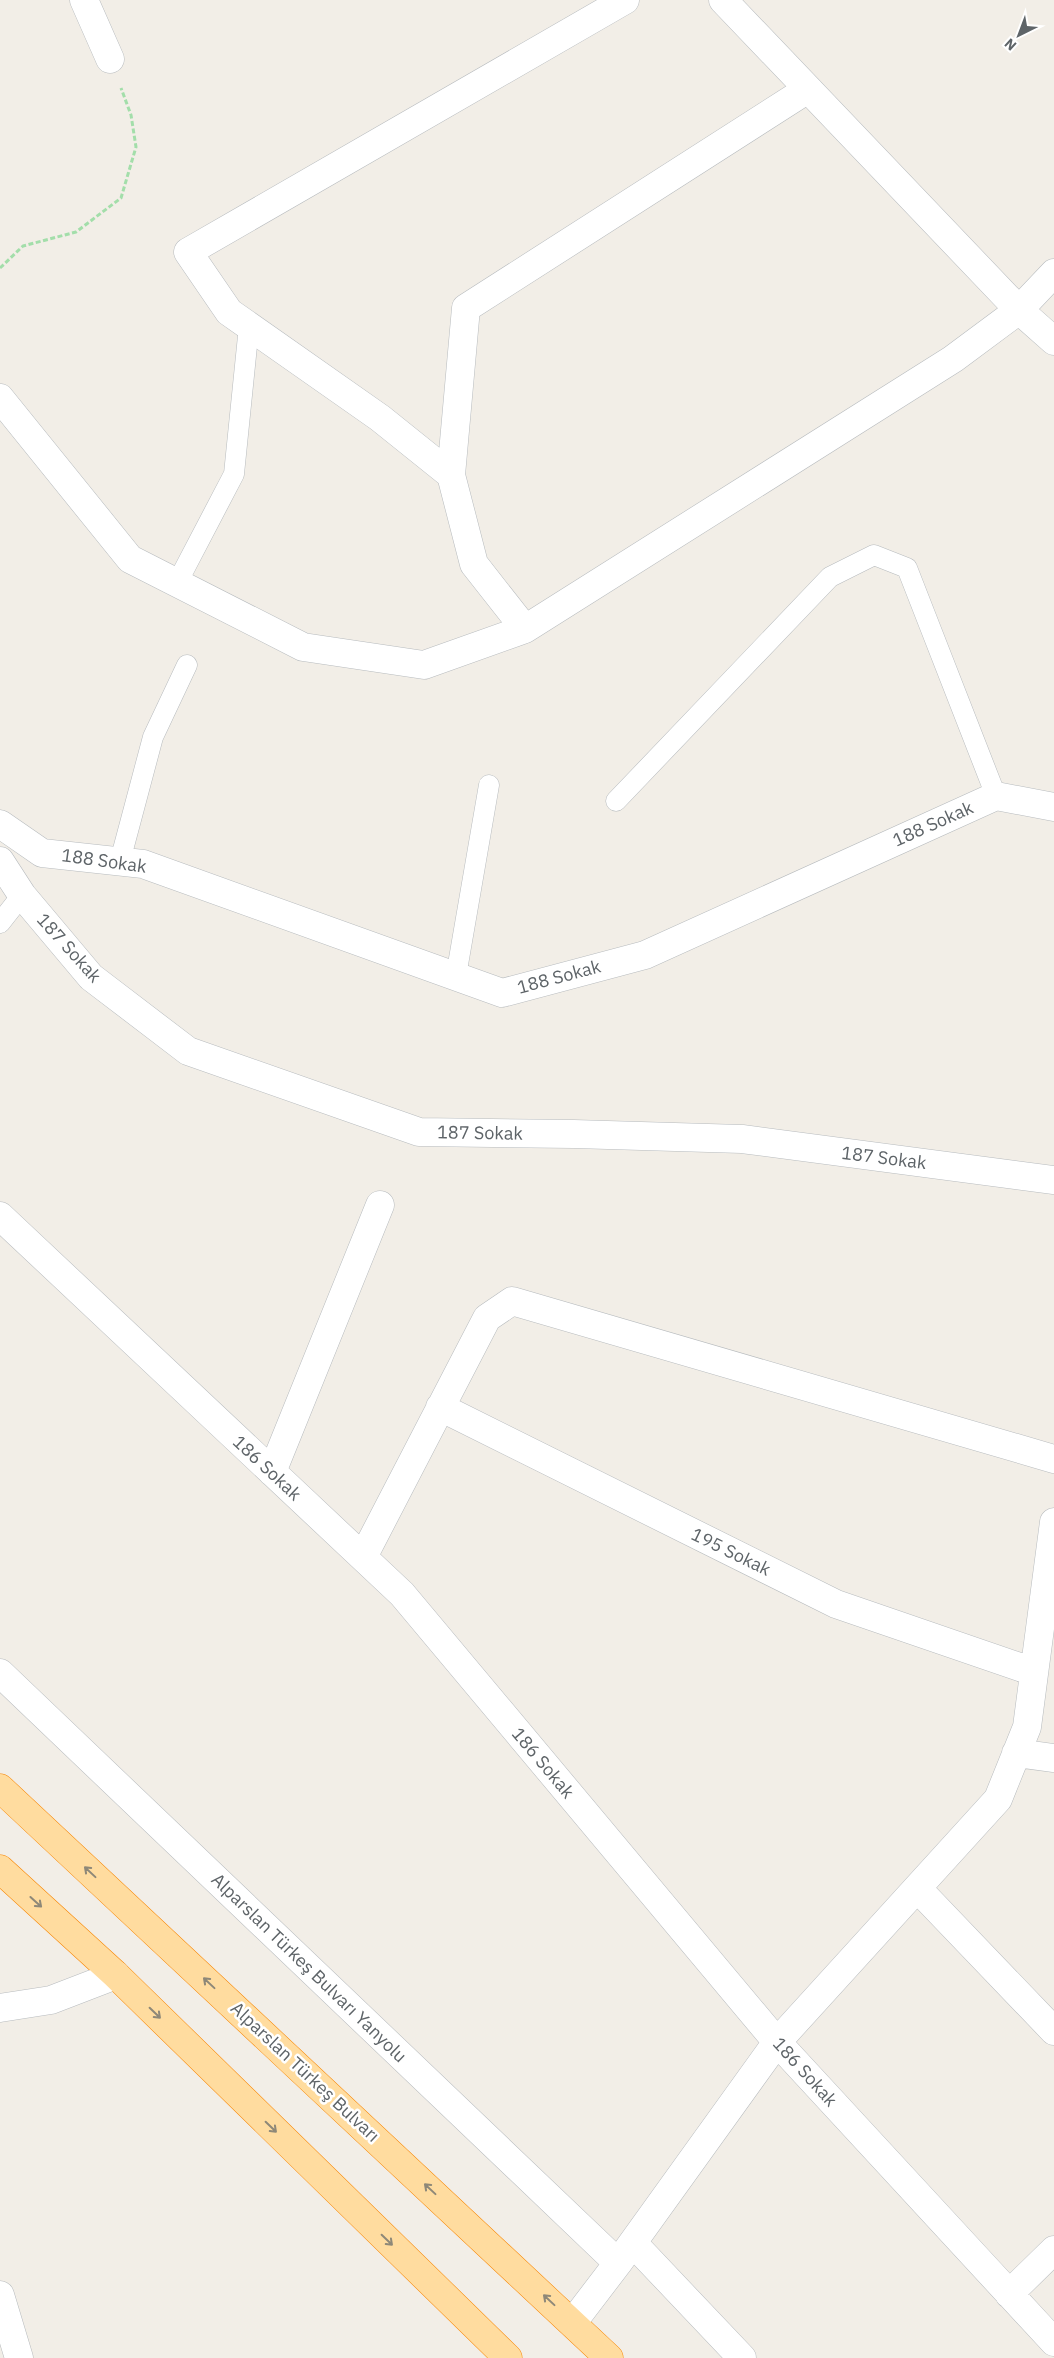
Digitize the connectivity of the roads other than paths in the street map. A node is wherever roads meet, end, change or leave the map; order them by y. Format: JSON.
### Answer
{"nodes":[{"id":1,"x":84,"y":0,"type":"edge"},
{"id":2,"x":625,"y":0,"type":"edge"},
{"id":3,"x":723,"y":0,"type":"edge"},
{"id":4,"x":110,"y":59,"type":"road end"},
{"id":5,"x":808,"y":89,"type":"junction"},
{"id":6,"x":1054,"y":273,"type":"edge"},
{"id":7,"x":1019,"y":310,"type":"junction"},
{"id":8,"x":249,"y":326,"type":"junction"},
{"id":9,"x":1054,"y":341,"type":"edge"},
{"id":10,"x":0,"y":398,"type":"edge"},
{"id":11,"x":451,"y":475,"type":"junction"},
{"id":12,"x":177,"y":583,"type":"junction"},
{"id":13,"x":525,"y":629,"type":"junction"},
{"id":14,"x":187,"y":666,"type":"dead end"},
{"id":15,"x":489,"y":785,"type":"dead end"},
{"id":16,"x":996,"y":796,"type":"junction"},
{"id":17,"x":616,"y":801,"type":"dead end"},
{"id":18,"x":1054,"y":807,"type":"edge"},
{"id":19,"x":0,"y":824,"type":"edge"},
{"id":20,"x":0,"y":861,"type":"edge"},
{"id":21,"x":120,"y":861,"type":"junction"},
{"id":22,"x":22,"y":895,"type":"junction"},
{"id":23,"x":0,"y":923,"type":"edge"},
{"id":24,"x":456,"y":976,"type":"junction"},
{"id":25,"x":1054,"y":1180,"type":"edge"},
{"id":26,"x":380,"y":1205,"type":"dead end"},
{"id":27,"x":0,"y":1216,"type":"edge"},
{"id":28,"x":440,"y":1407,"type":"junction"},
{"id":29,"x":1054,"y":1460,"type":"edge"},
{"id":30,"x":272,"y":1472,"type":"junction"},
{"id":31,"x":1054,"y":1522,"type":"edge"},
{"id":32,"x":363,"y":1557,"type":"junction"},
{"id":33,"x":1034,"y":1672,"type":"junction"},
{"id":34,"x":0,"y":1673,"type":"edge"},
{"id":35,"x":1016,"y":1753,"type":"junction"},
{"id":36,"x":1054,"y":1758,"type":"edge"},
{"id":37,"x":0,"y":1788,"type":"edge"},
{"id":38,"x":0,"y":1870,"type":"edge"},
{"id":39,"x":917,"y":1888,"type":"junction"},
{"id":40,"x":116,"y":1975,"type":"junction"},
{"id":41,"x":0,"y":2008,"type":"edge"},
{"id":42,"x":1054,"y":2031,"type":"edge"},
{"id":43,"x":777,"y":2042,"type":"junction"},
{"id":44,"x":1054,"y":2250,"type":"edge"},
{"id":45,"x":625,"y":2253,"type":"junction"},
{"id":46,"x":1009,"y":2294,"type":"junction"},
{"id":47,"x":0,"y":2295,"type":"edge"},
{"id":48,"x":572,"y":2322,"type":"junction"},
{"id":49,"x":1054,"y":2342,"type":"edge"},
{"id":50,"x":19,"y":2358,"type":"edge"},
{"id":51,"x":508,"y":2358,"type":"edge"},
{"id":52,"x":609,"y":2358,"type":"edge"},
{"id":53,"x":742,"y":2358,"type":"edge"}],
"edges":[{"from":1,"to":4,"type":"street"},
{"from":2,"to":8,"type":"street"},
{"from":3,"to":5,"type":"street"},
{"from":5,"to":7,"type":"street"},
{"from":5,"to":11,"type":"street"},
{"from":6,"to":7,"type":"street"},
{"from":7,"to":9,"type":"street"},
{"from":7,"to":13,"type":"street"},
{"from":8,"to":11,"type":"street"},
{"from":8,"to":12,"type":"lane"},
{"from":10,"to":12,"type":"street"},
{"from":11,"to":13,"type":"street"},
{"from":12,"to":13,"type":"street"},
{"from":14,"to":21,"type":"lane"},
{"from":15,"to":24,"type":"lane"},
{"from":16,"to":17,"type":"lane"},
{"from":16,"to":18,"type":"street"},
{"from":16,"to":24,"type":"street","name":"188 Sokak"},
{"from":19,"to":21,"type":"street","name":"188 Sokak"},
{"from":20,"to":22,"type":"street","name":"187 Sokak"},
{"from":21,"to":24,"type":"street","name":"188 Sokak"},
{"from":22,"to":23,"type":"lane"},
{"from":22,"to":25,"type":"street","name":"187 Sokak"},
{"from":26,"to":30,"type":"street"},
{"from":27,"to":30,"type":"street","name":"186 Sokak"},
{"from":28,"to":29,"type":"street"},
{"from":28,"to":32,"type":"street"},
{"from":28,"to":33,"type":"street","name":"195 Sokak"},
{"from":30,"to":32,"type":"street","name":"186 Sokak"},
{"from":31,"to":33,"type":"street"},
{"from":32,"to":43,"type":"street","name":"186 Sokak"},
{"from":33,"to":35,"type":"street"},
{"from":34,"to":45,"type":"street","name":"Alparslan Türkeş Bulvarı Yanyolu"},
{"from":35,"to":36,"type":"street"},
{"from":35,"to":39,"type":"street"},
{"from":48,"to":37,"type":"highway","name":"Alparslan Türkeş Bulvarı","one_way":true},
{"from":38,"to":40,"type":"highway","one_way":true},
{"from":39,"to":42,"type":"street"},
{"from":39,"to":43,"type":"street"},
{"from":40,"to":41,"type":"street"},
{"from":40,"to":51,"type":"highway","one_way":true},
{"from":43,"to":45,"type":"street"},
{"from":43,"to":46,"type":"street","name":"186 Sokak"},
{"from":44,"to":46,"type":"street"},
{"from":45,"to":48,"type":"street"},
{"from":45,"to":53,"type":"street","name":"Alparslan Türkeş Bulvarı Yanyolu"},
{"from":46,"to":49,"type":"street","name":"186 Sokak"},
{"from":47,"to":50,"type":"street"},
{"from":48,"to":52,"type":"highway","name":"Alparslan Türkeş Bulvarı"}]}
